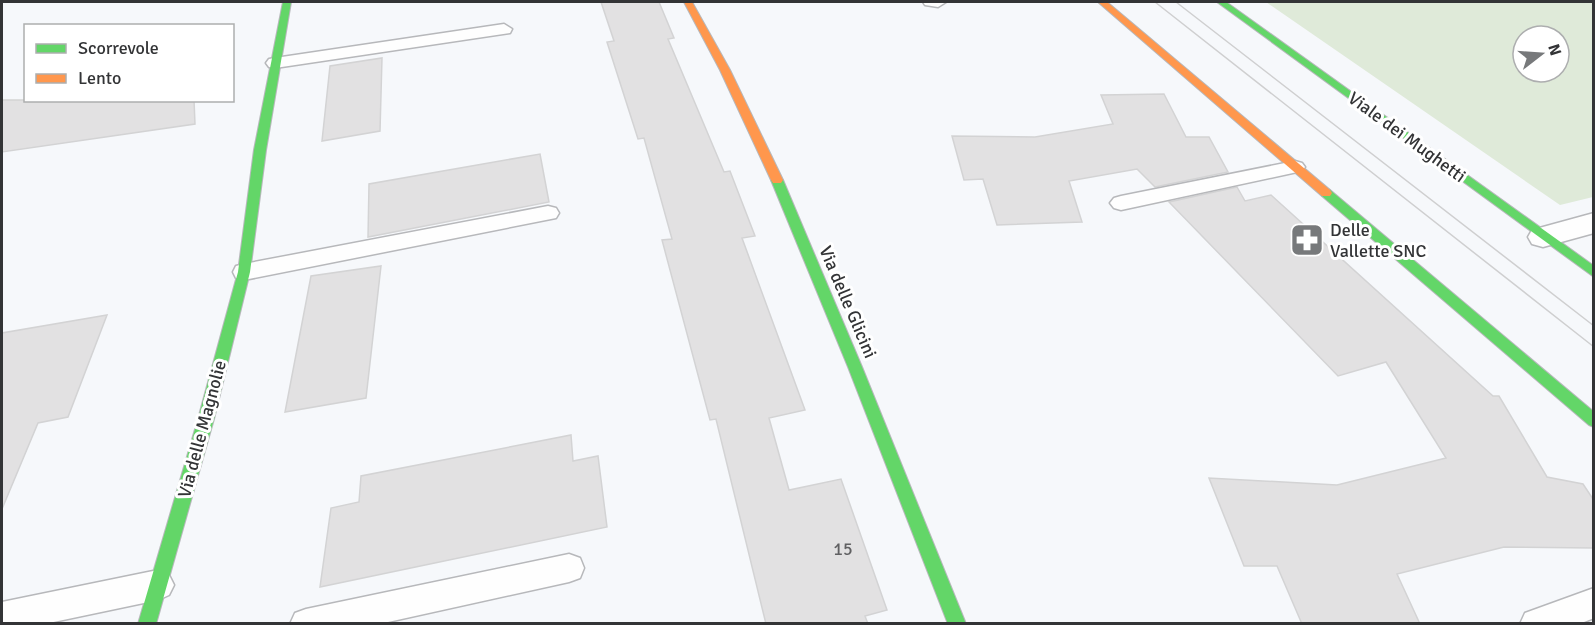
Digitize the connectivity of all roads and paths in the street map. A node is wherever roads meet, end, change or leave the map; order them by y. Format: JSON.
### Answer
{"nodes":[{"id":1,"x":287,"y":2,"type":"edge"},
{"id":2,"x":688,"y":2,"type":"edge"},
{"id":3,"x":1102,"y":2,"type":"edge"},
{"id":4,"x":1221,"y":2,"type":"edge"},
{"id":5,"x":504,"y":29,"type":"dead end"},
{"id":6,"x":275,"y":63,"type":"junction"},
{"id":7,"x":1294,"y":167,"type":"junction"},
{"id":8,"x":1121,"y":203,"type":"dead end"},
{"id":9,"x":548,"y":213,"type":"dead end"},
{"id":10,"x":1593,"y":223,"type":"edge"},
{"id":11,"x":1543,"y":237,"type":"junction"},
{"id":12,"x":244,"y":272,"type":"junction"},
{"id":13,"x":1593,"y":273,"type":"edge"},
{"id":14,"x":1593,"y":421,"type":"edge"},
{"id":15,"x":569,"y":567,"type":"dead end"},
{"id":16,"x":158,"y":585,"type":"junction"},
{"id":17,"x":1593,"y":603,"type":"edge"},
{"id":18,"x":2,"y":616,"type":"edge"},
{"id":19,"x":147,"y":624,"type":"edge"},
{"id":20,"x":306,"y":624,"type":"edge"},
{"id":21,"x":957,"y":624,"type":"edge"},
{"id":22,"x":1536,"y":624,"type":"edge"}],
"edges":[{"from":1,"to":6,"type":"street","name":"Via delle Magnolie"},
{"from":2,"to":21,"type":"street","name":"Via delle Glicini"},
{"from":3,"to":7,"type":"street"},
{"from":4,"to":11,"type":"street","name":"Viale dei Mughetti"},
{"from":5,"to":6,"type":"lane"},
{"from":6,"to":12,"type":"street","name":"Via delle Magnolie"},
{"from":7,"to":8,"type":"lane"},
{"from":7,"to":14,"type":"street"},
{"from":9,"to":12,"type":"lane"},
{"from":10,"to":11,"type":"street"},
{"from":11,"to":13,"type":"street","name":"Viale dei Mughetti"},
{"from":12,"to":16,"type":"street","name":"Via delle Magnolie"},
{"from":15,"to":20,"type":"lane"},
{"from":16,"to":18,"type":"lane"},
{"from":16,"to":19,"type":"street","name":"Via delle Magnolie"},
{"from":17,"to":22,"type":"lane"}]}
